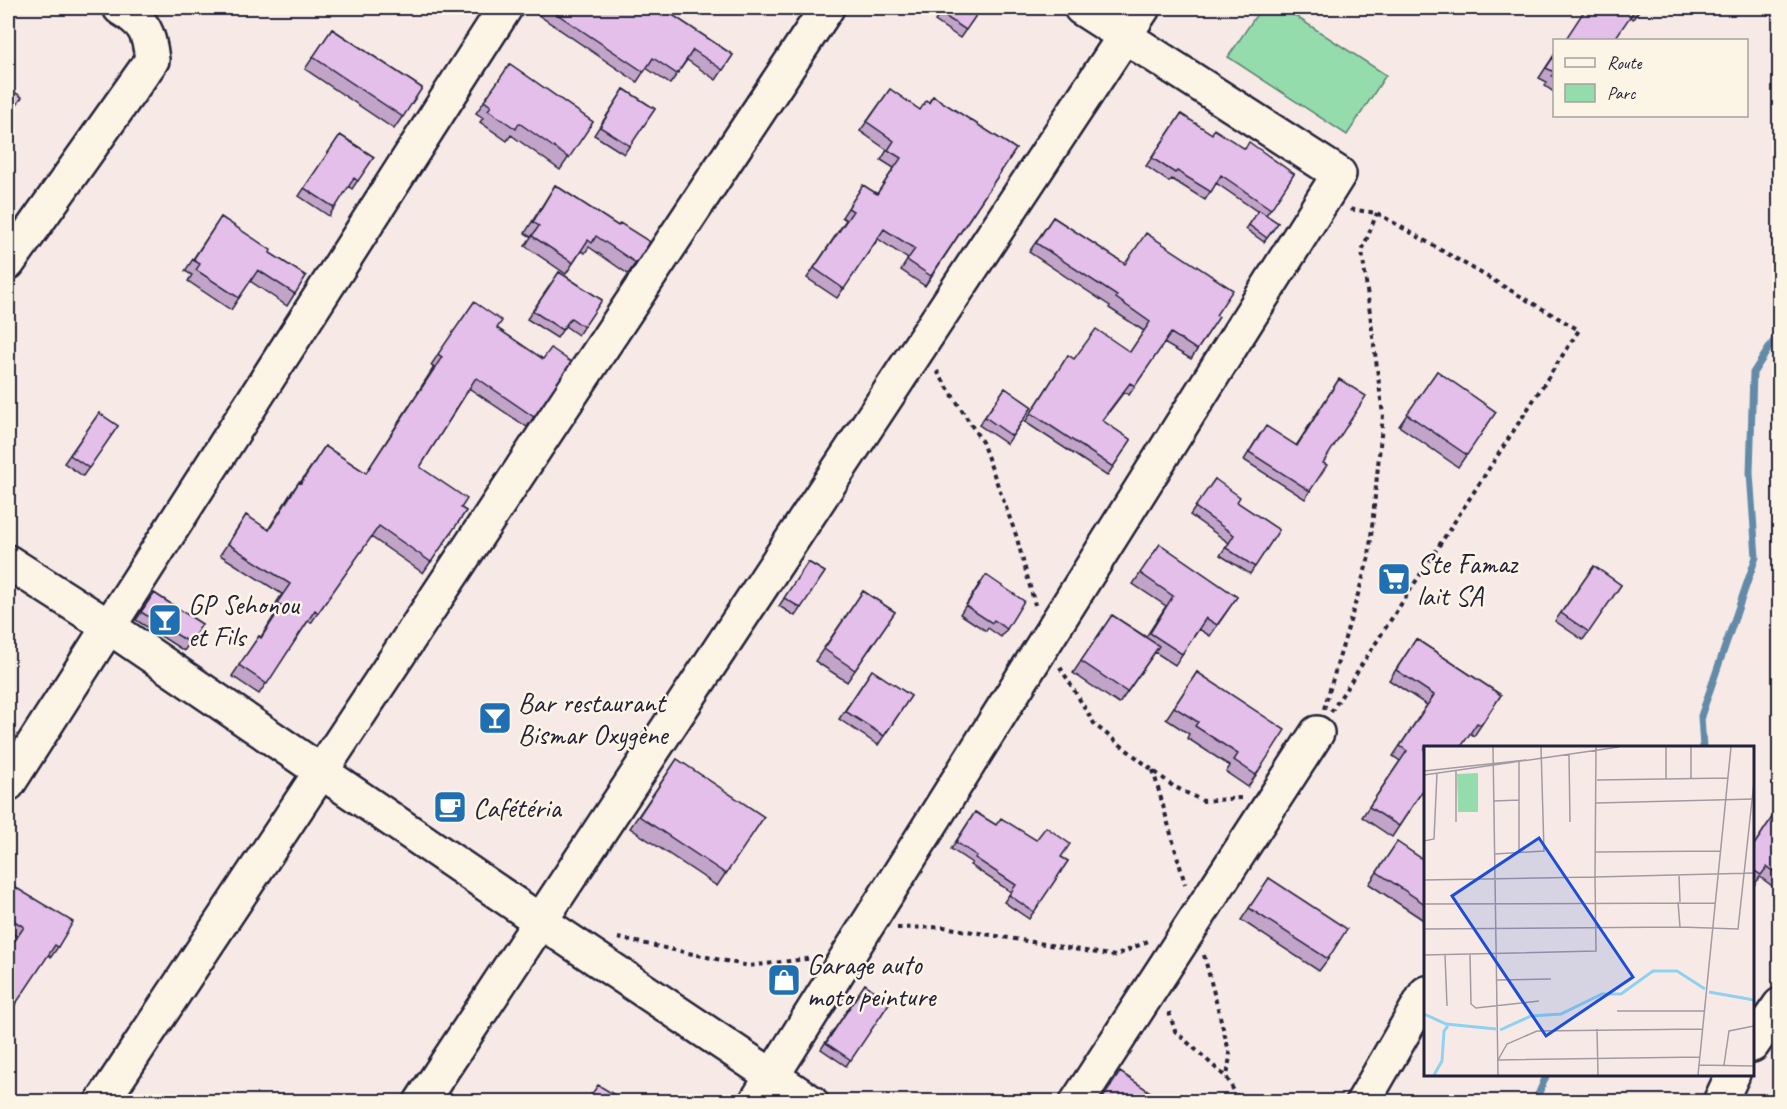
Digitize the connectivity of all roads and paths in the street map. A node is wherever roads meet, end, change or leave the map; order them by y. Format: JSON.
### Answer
{"nodes":[{"id":1,"x":120,"y":8,"type":"edge"},
{"id":2,"x":505,"y":8,"type":"edge"},
{"id":3,"x":827,"y":8,"type":"edge"},
{"id":4,"x":1081,"y":8,"type":"edge"},
{"id":5,"x":1143,"y":8,"type":"edge"},
{"id":6,"x":1125,"y":35,"type":"junction"},
{"id":7,"x":1320,"y":205,"type":"junction"},
{"id":8,"x":1377,"y":213,"type":"junction"},
{"id":9,"x":8,"y":263,"type":"edge"},
{"id":10,"x":8,"y":562,"type":"edge"},
{"id":11,"x":108,"y":626,"type":"junction"},
{"id":12,"x":1317,"y":733,"type":"junction"},
{"id":13,"x":320,"y":771,"type":"junction"},
{"id":14,"x":8,"y":784,"type":"edge"},
{"id":15,"x":540,"y":921,"type":"junction"},
{"id":16,"x":1158,"y":977,"type":"junction"},
{"id":17,"x":1424,"y":995,"type":"edge"},
{"id":18,"x":1779,"y":1005,"type":"edge"},
{"id":19,"x":1754,"y":1042,"type":"edge"},
{"id":20,"x":1732,"y":1076,"type":"edge"},
{"id":21,"x":764,"y":1089,"type":"edge"},
{"id":22,"x":102,"y":1101,"type":"edge"},
{"id":23,"x":421,"y":1101,"type":"edge"},
{"id":24,"x":811,"y":1101,"type":"edge"},
{"id":25,"x":1077,"y":1101,"type":"edge"},
{"id":26,"x":1240,"y":1101,"type":"edge"},
{"id":27,"x":1363,"y":1101,"type":"edge"},
{"id":28,"x":1720,"y":1101,"type":"edge"}],
"edges":[{"from":1,"to":9,"type":"street"},
{"from":2,"to":11,"type":"street"},
{"from":3,"to":13,"type":"street"},
{"from":4,"to":6,"type":"street"},
{"from":5,"to":6,"type":"street"},
{"from":6,"to":7,"type":"street"},
{"from":6,"to":15,"type":"street"},
{"from":7,"to":8,"type":"path"},
{"from":7,"to":21,"type":"street"},
{"from":8,"to":12,"type":"path"},
{"from":8,"to":12,"type":"path"},
{"from":10,"to":11,"type":"street"},
{"from":11,"to":13,"type":"street"},
{"from":11,"to":14,"type":"street"},
{"from":12,"to":16,"type":"street"},
{"from":13,"to":15,"type":"street"},
{"from":13,"to":22,"type":"street"},
{"from":15,"to":21,"type":"street"},
{"from":15,"to":23,"type":"street"},
{"from":16,"to":25,"type":"street"},
{"from":16,"to":26,"type":"path"},
{"from":17,"to":27,"type":"street"},
{"from":18,"to":19,"type":"street"},
{"from":20,"to":28,"type":"street"},
{"from":21,"to":24,"type":"street"}]}
